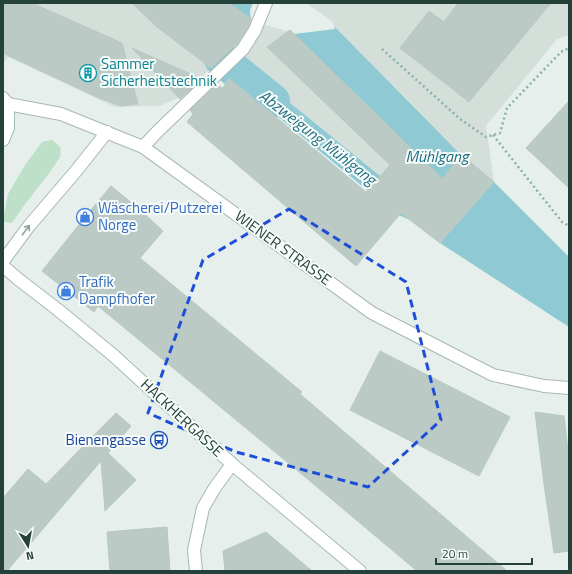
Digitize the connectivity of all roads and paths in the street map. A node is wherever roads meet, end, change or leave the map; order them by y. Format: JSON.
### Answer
{"nodes":[{"id":1,"x":266,"y":3,"type":"edge"},
{"id":2,"x":569,"y":48,"type":"edge"},
{"id":3,"x":382,"y":49,"type":"dead end"},
{"id":4,"x":5,"y":101,"type":"edge"},
{"id":5,"x":107,"y":132,"type":"junction"},
{"id":6,"x":492,"y":135,"type":"junction"},
{"id":7,"x":3,"y":140,"type":"edge"},
{"id":8,"x":143,"y":147,"type":"junction"},
{"id":9,"x":569,"y":226,"type":"edge"},
{"id":10,"x":3,"y":261,"type":"edge"},
{"id":11,"x":3,"y":266,"type":"edge"},
{"id":12,"x":569,"y":388,"type":"edge"},
{"id":13,"x":232,"y":464,"type":"junction"},
{"id":14,"x":196,"y":571,"type":"edge"},
{"id":15,"x":360,"y":571,"type":"edge"}],
"edges":[{"from":1,"to":8,"type":"street"},
{"from":2,"to":6,"type":"path"},
{"from":3,"to":6,"type":"path"},
{"from":4,"to":5,"type":"street","name":"WIENER STRASSE"},
{"from":4,"to":7,"type":"street"},
{"from":5,"to":8,"type":"street","name":"WIENER STRASSE"},
{"from":10,"to":5,"type":"street","one_way":true},
{"from":6,"to":9,"type":"path"},
{"from":8,"to":12,"type":"street","name":"WIENER STRASSE"},
{"from":11,"to":13,"type":"street","name":"HACKHERGASSE"},
{"from":13,"to":14,"type":"street"},
{"from":13,"to":15,"type":"street","name":"HACKHERGASSE"}]}
